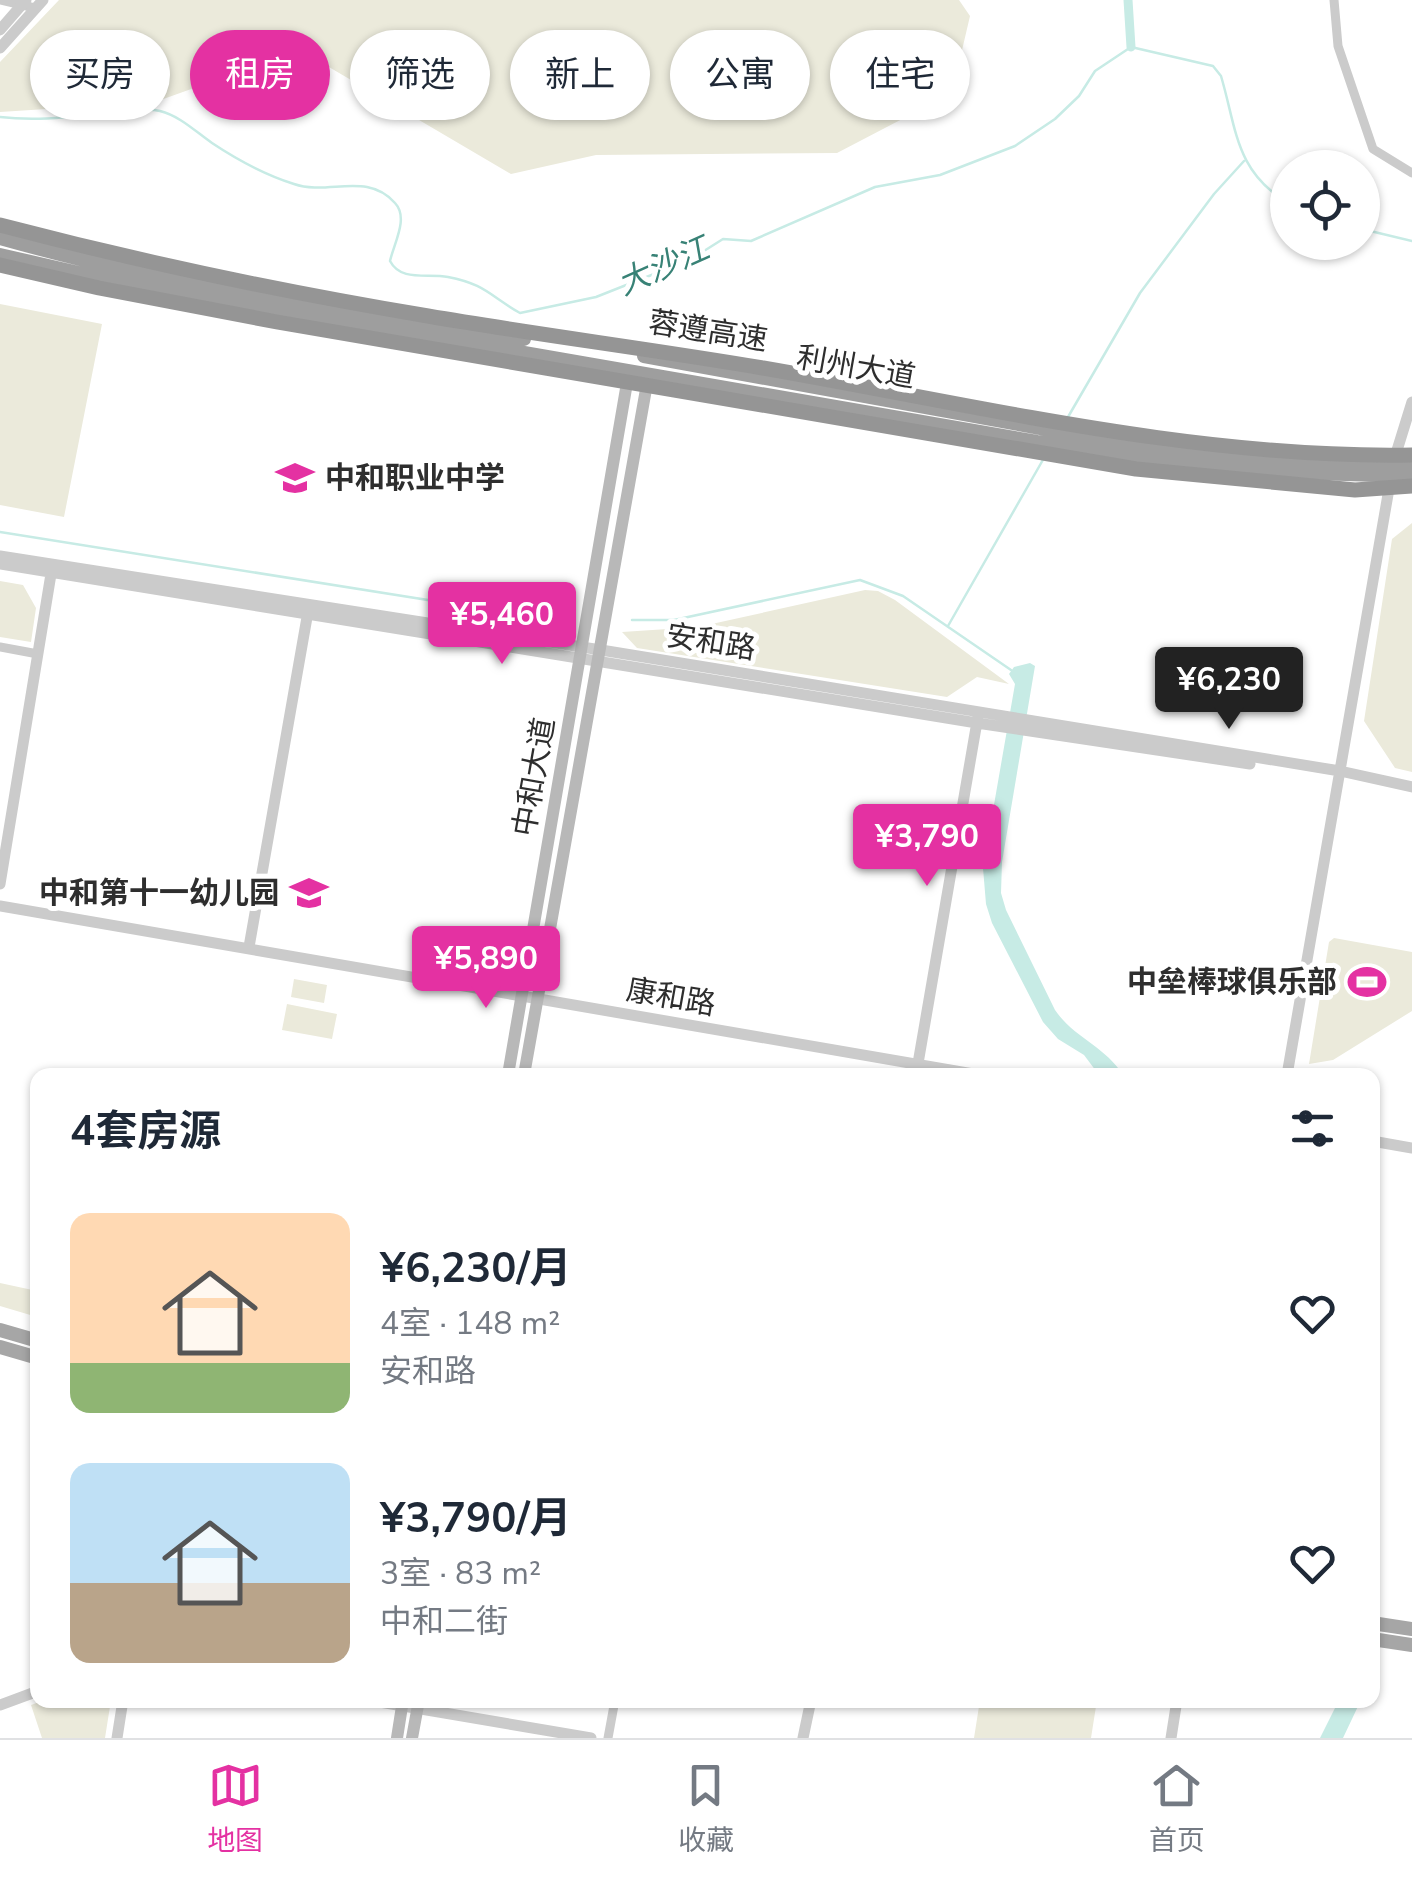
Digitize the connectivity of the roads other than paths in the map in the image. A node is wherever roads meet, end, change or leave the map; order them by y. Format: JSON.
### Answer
{"nodes":[{"id":1,"x":0,"y":0,"type":"edge"},
{"id":2,"x":1334,"y":0,"type":"edge"},
{"id":3,"x":31,"y":3,"type":"edge"},
{"id":4,"x":0,"y":30,"type":"edge"},
{"id":5,"x":0,"y":48,"type":"edge"},
{"id":6,"x":1412,"y":173,"type":"edge"},
{"id":7,"x":0,"y":225,"type":"edge"},
{"id":8,"x":0,"y":238,"type":"edge"},
{"id":9,"x":0,"y":255,"type":"edge"},
{"id":10,"x":0,"y":265,"type":"edge"},
{"id":11,"x":629,"y":369,"type":"junction"},
{"id":12,"x":649,"y":373,"type":"junction"},
{"id":13,"x":1412,"y":402,"type":"edge"},
{"id":14,"x":1037,"y":435,"type":"junction"},
{"id":15,"x":1412,"y":458,"type":"edge"},
{"id":16,"x":1393,"y":469,"type":"junction"},
{"id":17,"x":1412,"y":475,"type":"edge"},
{"id":18,"x":1412,"y":486,"type":"edge"},
{"id":19,"x":0,"y":556,"type":"edge"},
{"id":20,"x":0,"y":564,"type":"edge"},
{"id":21,"x":52,"y":568,"type":"junction"},
{"id":22,"x":309,"y":609,"type":"junction"},
{"id":23,"x":0,"y":647,"type":"edge"},
{"id":24,"x":582,"y":653,"type":"junction"},
{"id":25,"x":38,"y":654,"type":"junction"},
{"id":26,"x":600,"y":656,"type":"junction"},
{"id":27,"x":982,"y":718,"type":"junction"},
{"id":28,"x":1339,"y":774,"type":"junction"},
{"id":29,"x":1412,"y":790,"type":"edge"},
{"id":30,"x":0,"y":884,"type":"edge"},
{"id":31,"x":0,"y":906,"type":"edge"},
{"id":32,"x":248,"y":947,"type":"junction"},
{"id":33,"x":530,"y":998,"type":"junction"},
{"id":34,"x":510,"y":1068,"type":"edge"},
{"id":35,"x":525,"y":1068,"type":"edge"},
{"id":36,"x":908,"y":1068,"type":"edge"},
{"id":37,"x":919,"y":1068,"type":"edge"},
{"id":38,"x":1288,"y":1068,"type":"edge"},
{"id":39,"x":1380,"y":1142,"type":"edge"},
{"id":40,"x":1412,"y":1148,"type":"edge"},
{"id":41,"x":0,"y":1330,"type":"edge"},
{"id":42,"x":30,"y":1338,"type":"edge"},
{"id":43,"x":0,"y":1347,"type":"edge"},
{"id":44,"x":30,"y":1356,"type":"edge"},
{"id":45,"x":1380,"y":1624,"type":"edge"},
{"id":46,"x":1412,"y":1629,"type":"edge"},
{"id":47,"x":1380,"y":1640,"type":"edge"},
{"id":48,"x":1412,"y":1645,"type":"edge"},
{"id":49,"x":30,"y":1694,"type":"edge"},
{"id":50,"x":0,"y":1705,"type":"edge"},
{"id":51,"x":122,"y":1708,"type":"edge"},
{"id":52,"x":402,"y":1708,"type":"edge"},
{"id":53,"x":418,"y":1708,"type":"edge"},
{"id":54,"x":439,"y":1708,"type":"edge"},
{"id":55,"x":614,"y":1708,"type":"edge"},
{"id":56,"x":806,"y":1708,"type":"edge"},
{"id":57,"x":1177,"y":1708,"type":"edge"},
{"id":58,"x":117,"y":1738,"type":"edge"},
{"id":59,"x":397,"y":1738,"type":"edge"},
{"id":60,"x":412,"y":1738,"type":"edge"},
{"id":61,"x":591,"y":1738,"type":"edge"},
{"id":62,"x":608,"y":1738,"type":"edge"},
{"id":63,"x":800,"y":1738,"type":"edge"},
{"id":64,"x":1171,"y":1738,"type":"edge"}],
"edges":[{"from":1,"to":3,"type":"street"},
{"from":2,"to":6,"type":"street"},
{"from":3,"to":4,"type":"street"},
{"from":3,"to":5,"type":"street"},
{"from":7,"to":15,"type":"highway","name":"蓉遵高速"},
{"from":8,"to":14,"type":"highway","name":"利州大道"},
{"from":9,"to":11,"type":"highway","name":"利州大道"},
{"from":10,"to":18,"type":"highway"},
{"from":11,"to":12,"type":"highway","name":"利州大道"},
{"from":11,"to":24,"type":"main road","name":"中和大道"},
{"from":12,"to":14,"type":"highway","name":"利州大道"},
{"from":12,"to":26,"type":"main road","name":"中和大道"},
{"from":13,"to":16,"type":"street"},
{"from":14,"to":16,"type":"highway","name":"利州大道"},
{"from":15,"to":16,"type":"highway","name":"利州大道"},
{"from":16,"to":17,"type":"highway","name":"利州大道"},
{"from":16,"to":28,"type":"street"},
{"from":19,"to":21,"type":"street","name":"安和路"},
{"from":20,"to":21,"type":"street","name":"安和路"},
{"from":21,"to":22,"type":"street","name":"安和路"},
{"from":21,"to":25,"type":"street"},
{"from":22,"to":24,"type":"street","name":"安和路"},
{"from":22,"to":32,"type":"street"},
{"from":23,"to":25,"type":"street"},
{"from":24,"to":26,"type":"street","name":"安和路"},
{"from":24,"to":33,"type":"main road","name":"中和大道"},
{"from":25,"to":30,"type":"street"},
{"from":26,"to":27,"type":"street","name":"安和路"},
{"from":26,"to":33,"type":"main road","name":"中和大道"},
{"from":27,"to":28,"type":"street","name":"安和路"},
{"from":27,"to":37,"type":"street"},
{"from":28,"to":29,"type":"street","name":"安和路"},
{"from":28,"to":38,"type":"street"},
{"from":31,"to":32,"type":"street","name":"康和路"},
{"from":32,"to":33,"type":"street","name":"康和路"},
{"from":33,"to":34,"type":"main road","name":"中和大道"},
{"from":33,"to":35,"type":"main road","name":"中和大道"},
{"from":33,"to":36,"type":"street","name":"康和路"},
{"from":39,"to":40,"type":"street"},
{"from":41,"to":42,"type":"main road"},
{"from":43,"to":44,"type":"main road"},
{"from":45,"to":46,"type":"main road"},
{"from":47,"to":48,"type":"main road"},
{"from":49,"to":50,"type":"street"},
{"from":51,"to":58,"type":"street"},
{"from":52,"to":59,"type":"main road"},
{"from":53,"to":60,"type":"main road"},
{"from":54,"to":61,"type":"street"},
{"from":55,"to":62,"type":"street"},
{"from":56,"to":63,"type":"street"},
{"from":57,"to":64,"type":"street"}]}
